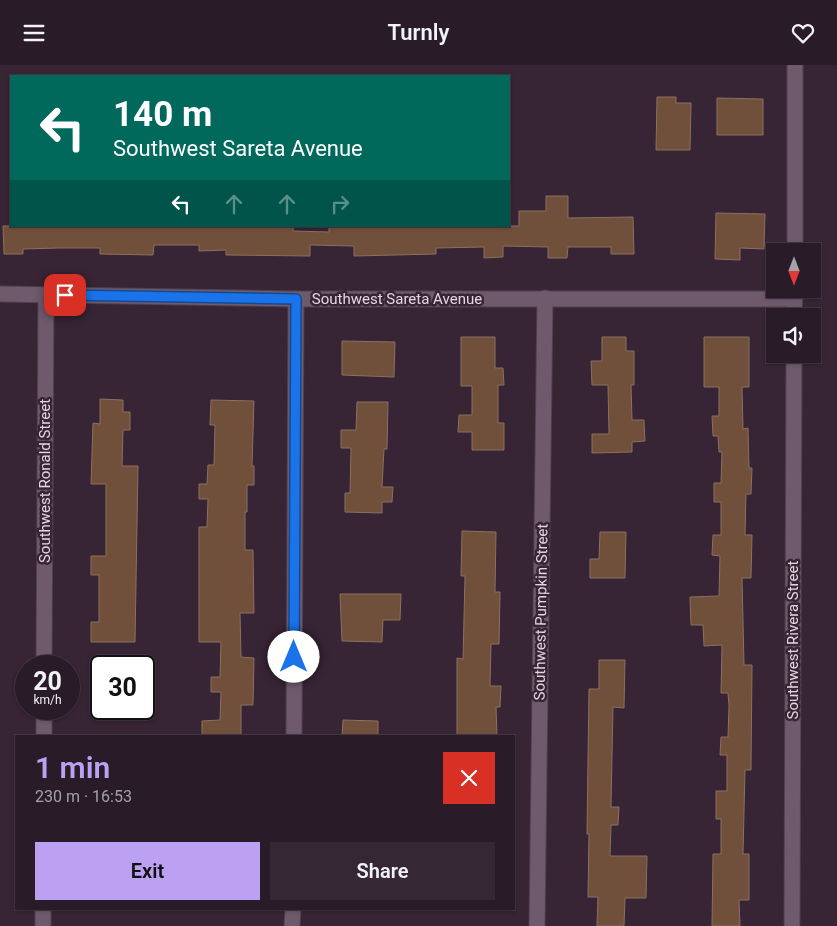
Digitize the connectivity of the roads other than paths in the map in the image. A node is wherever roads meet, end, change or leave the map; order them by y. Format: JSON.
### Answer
{"nodes":[{"id":1,"x":795,"y":65,"type":"edge"},
{"id":2,"x":794,"y":243,"type":"edge"},
{"id":3,"x":0,"y":294,"type":"edge"},
{"id":4,"x":766,"y":294,"type":"edge"},
{"id":5,"x":46,"y":295,"type":"junction"},
{"id":6,"x":545,"y":298,"type":"junction"},
{"id":7,"x":296,"y":299,"type":"junction"},
{"id":8,"x":794,"y":363,"type":"edge"},
{"id":9,"x":44,"y":655,"type":"edge"},
{"id":10,"x":44,"y":720,"type":"edge"},
{"id":11,"x":44,"y":735,"type":"edge"},
{"id":12,"x":294,"y":735,"type":"edge"},
{"id":13,"x":43,"y":910,"type":"edge"},
{"id":14,"x":293,"y":910,"type":"edge"},
{"id":15,"x":42,"y":926,"type":"edge"},
{"id":16,"x":292,"y":926,"type":"edge"},
{"id":17,"x":537,"y":926,"type":"edge"},
{"id":18,"x":792,"y":926,"type":"edge"}],
"edges":[{"from":1,"to":2,"type":"street"},
{"from":3,"to":5,"type":"street","name":"Southwest Sareta Avenue"},
{"from":4,"to":6,"type":"street","name":"Southwest Sareta Avenue"},
{"from":5,"to":7,"type":"street","name":"Southwest Sareta Avenue"},
{"from":5,"to":9,"type":"street","name":"Southwest Ronald Street"},
{"from":6,"to":7,"type":"street","name":"Southwest Sareta Avenue"},
{"from":6,"to":17,"type":"street","name":"Southwest Pumpkin Street"},
{"from":7,"to":12,"type":"street"},
{"from":8,"to":18,"type":"street","name":"Southwest Rivera Street"},
{"from":10,"to":11,"type":"street"},
{"from":13,"to":15,"type":"street"},
{"from":14,"to":16,"type":"street"}]}
